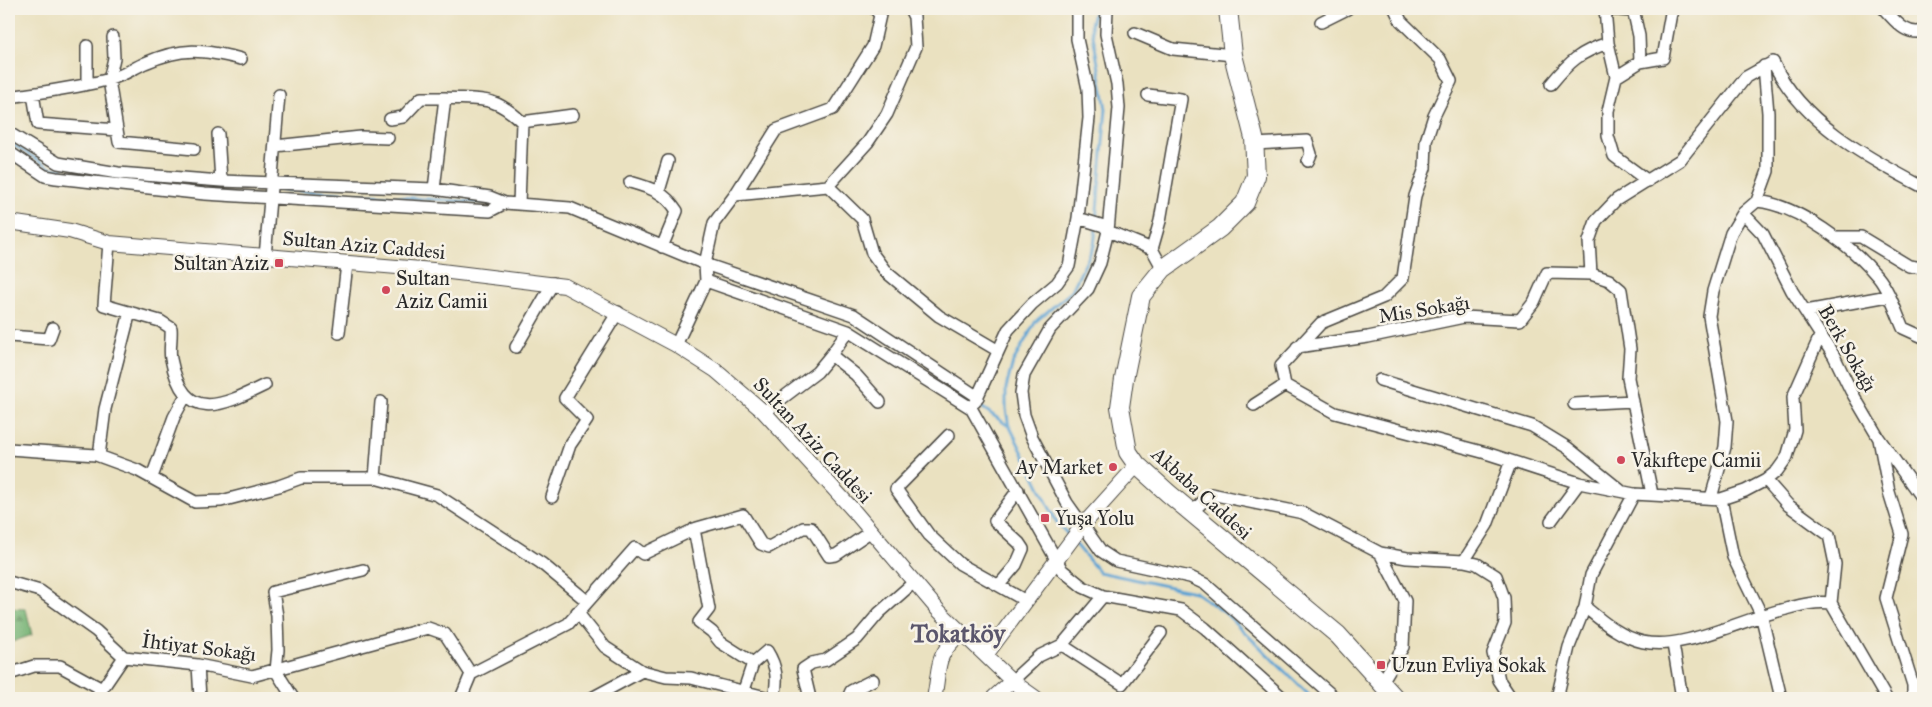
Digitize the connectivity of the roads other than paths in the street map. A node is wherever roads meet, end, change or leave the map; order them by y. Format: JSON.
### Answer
{"nodes":[{"id":1,"x":876,"y":9,"type":"edge"},
{"id":2,"x":910,"y":9,"type":"edge"},
{"id":3,"x":1077,"y":9,"type":"edge"},
{"id":4,"x":1107,"y":9,"type":"edge"},
{"id":5,"x":1228,"y":9,"type":"edge"},
{"id":6,"x":1347,"y":9,"type":"edge"},
{"id":7,"x":1395,"y":9,"type":"edge"},
{"id":8,"x":1604,"y":9,"type":"edge"},
{"id":9,"x":1674,"y":9,"type":"edge"},
{"id":10,"x":1884,"y":9,"type":"edge"},
{"id":11,"x":1633,"y":10,"type":"edge"},
{"id":12,"x":1321,"y":22,"type":"dead end"},
{"id":13,"x":1923,"y":31,"type":"edge"},
{"id":14,"x":1135,"y":33,"type":"dead end"},
{"id":15,"x":113,"y":37,"type":"dead end"},
{"id":16,"x":1608,"y":43,"type":"junction"},
{"id":17,"x":87,"y":46,"type":"dead end"},
{"id":18,"x":1233,"y":55,"type":"junction"},
{"id":19,"x":241,"y":59,"type":"dead end"},
{"id":20,"x":1640,"y":62,"type":"junction"},
{"id":21,"x":1768,"y":64,"type":"junction"},
{"id":22,"x":1616,"y":77,"type":"junction"},
{"id":23,"x":109,"y":80,"type":"junction"},
{"id":24,"x":87,"y":84,"type":"junction"},
{"id":25,"x":1551,"y":84,"type":"dead end"},
{"id":26,"x":33,"y":94,"type":"junction"},
{"id":27,"x":279,"y":95,"type":"dead end"},
{"id":28,"x":1148,"y":95,"type":"dead end"},
{"id":29,"x":9,"y":97,"type":"edge"},
{"id":30,"x":446,"y":98,"type":"junction"},
{"id":31,"x":573,"y":114,"type":"dead end"},
{"id":32,"x":390,"y":119,"type":"dead end"},
{"id":33,"x":522,"y":122,"type":"junction"},
{"id":34,"x":117,"y":130,"type":"junction"},
{"id":35,"x":9,"y":133,"type":"edge"},
{"id":36,"x":218,"y":134,"type":"dead end"},
{"id":37,"x":388,"y":138,"type":"dead end"},
{"id":38,"x":1254,"y":144,"type":"junction"},
{"id":39,"x":275,"y":146,"type":"junction"},
{"id":40,"x":194,"y":149,"type":"dead end"},
{"id":41,"x":9,"y":152,"type":"edge"},
{"id":42,"x":668,"y":161,"type":"dead end"},
{"id":43,"x":1308,"y":161,"type":"dead end"},
{"id":44,"x":221,"y":181,"type":"junction"},
{"id":45,"x":1648,"y":181,"type":"junction"},
{"id":46,"x":272,"y":182,"type":"junction"},
{"id":47,"x":630,"y":182,"type":"dead end"},
{"id":48,"x":828,"y":186,"type":"junction"},
{"id":49,"x":1923,"y":187,"type":"edge"},
{"id":50,"x":434,"y":189,"type":"junction"},
{"id":51,"x":659,"y":191,"type":"junction"},
{"id":52,"x":736,"y":195,"type":"junction"},
{"id":53,"x":272,"y":197,"type":"junction"},
{"id":54,"x":1758,"y":201,"type":"junction"},
{"id":55,"x":505,"y":203,"type":"junction"},
{"id":56,"x":519,"y":204,"type":"junction"},
{"id":57,"x":1744,"y":213,"type":"junction"},
{"id":58,"x":1081,"y":219,"type":"junction"},
{"id":59,"x":9,"y":222,"type":"edge"},
{"id":60,"x":1106,"y":228,"type":"junction"},
{"id":61,"x":1836,"y":237,"type":"junction"},
{"id":62,"x":109,"y":243,"type":"junction"},
{"id":63,"x":662,"y":247,"type":"junction"},
{"id":64,"x":1152,"y":249,"type":"junction"},
{"id":65,"x":265,"y":257,"type":"junction"},
{"id":66,"x":347,"y":264,"type":"junction"},
{"id":67,"x":705,"y":264,"type":"junction"},
{"id":68,"x":1923,"y":268,"type":"edge"},
{"id":69,"x":1163,"y":269,"type":"junction"},
{"id":70,"x":1591,"y":274,"type":"junction"},
{"id":71,"x":706,"y":281,"type":"junction"},
{"id":72,"x":553,"y":284,"type":"junction"},
{"id":73,"x":1888,"y":296,"type":"junction"},
{"id":74,"x":130,"y":312,"type":"junction"},
{"id":75,"x":618,"y":312,"type":"junction"},
{"id":76,"x":1806,"y":312,"type":"junction"},
{"id":77,"x":53,"y":328,"type":"dead end"},
{"id":78,"x":848,"y":331,"type":"junction"},
{"id":79,"x":339,"y":333,"type":"dead end"},
{"id":80,"x":9,"y":336,"type":"edge"},
{"id":81,"x":1820,"y":336,"type":"junction"},
{"id":82,"x":1923,"y":336,"type":"edge"},
{"id":83,"x":676,"y":344,"type":"junction"},
{"id":84,"x":516,"y":347,"type":"dead end"},
{"id":85,"x":1297,"y":347,"type":"junction"},
{"id":86,"x":997,"y":350,"type":"junction"},
{"id":87,"x":832,"y":355,"type":"junction"},
{"id":88,"x":1380,"y":380,"type":"dead end"},
{"id":89,"x":1285,"y":384,"type":"junction"},
{"id":90,"x":265,"y":385,"type":"dead end"},
{"id":91,"x":186,"y":395,"type":"junction"},
{"id":92,"x":978,"y":397,"type":"junction"},
{"id":93,"x":1633,"y":401,"type":"junction"},
{"id":94,"x":380,"y":402,"type":"dead end"},
{"id":95,"x":880,"y":402,"type":"dead end"},
{"id":96,"x":1574,"y":404,"type":"dead end"},
{"id":97,"x":1254,"y":405,"type":"dead end"},
{"id":98,"x":971,"y":408,"type":"junction"},
{"id":99,"x":764,"y":412,"type":"junction"},
{"id":100,"x":949,"y":436,"type":"dead end"},
{"id":101,"x":1878,"y":437,"type":"junction"},
{"id":102,"x":9,"y":450,"type":"edge"},
{"id":103,"x":99,"y":456,"type":"junction"},
{"id":104,"x":1511,"y":461,"type":"junction"},
{"id":105,"x":1137,"y":465,"type":"junction"},
{"id":106,"x":152,"y":477,"type":"junction"},
{"id":107,"x":375,"y":478,"type":"junction"},
{"id":108,"x":1766,"y":480,"type":"junction"},
{"id":109,"x":1579,"y":482,"type":"junction"},
{"id":110,"x":1018,"y":490,"type":"junction"},
{"id":111,"x":1628,"y":494,"type":"junction"},
{"id":112,"x":1652,"y":494,"type":"junction"},
{"id":113,"x":552,"y":496,"type":"dead end"},
{"id":114,"x":1716,"y":499,"type":"junction"},
{"id":115,"x":1923,"y":500,"type":"edge"},
{"id":116,"x":1191,"y":513,"type":"junction"},
{"id":117,"x":1550,"y":521,"type":"dead end"},
{"id":118,"x":1080,"y":528,"type":"junction"},
{"id":119,"x":694,"y":529,"type":"junction"},
{"id":120,"x":870,"y":532,"type":"junction"},
{"id":121,"x":1380,"y":553,"type":"junction"},
{"id":122,"x":1060,"y":558,"type":"junction"},
{"id":123,"x":1464,"y":561,"type":"junction"},
{"id":124,"x":364,"y":570,"type":"dead end"},
{"id":125,"x":9,"y":582,"type":"edge"},
{"id":126,"x":914,"y":583,"type":"junction"},
{"id":127,"x":999,"y":585,"type":"junction"},
{"id":128,"x":1103,"y":596,"type":"junction"},
{"id":129,"x":588,"y":601,"type":"junction"},
{"id":130,"x":1026,"y":601,"type":"junction"},
{"id":131,"x":1831,"y":603,"type":"junction"},
{"id":132,"x":1584,"y":607,"type":"junction"},
{"id":133,"x":578,"y":612,"type":"junction"},
{"id":134,"x":1761,"y":614,"type":"junction"},
{"id":135,"x":961,"y":633,"type":"junction"},
{"id":136,"x":1161,"y":633,"type":"dead end"},
{"id":137,"x":1673,"y":644,"type":"junction"},
{"id":138,"x":1062,"y":645,"type":"junction"},
{"id":139,"x":986,"y":655,"type":"junction"},
{"id":140,"x":124,"y":657,"type":"junction"},
{"id":141,"x":753,"y":663,"type":"junction"},
{"id":142,"x":198,"y":665,"type":"junction"},
{"id":143,"x":642,"y":670,"type":"junction"},
{"id":144,"x":276,"y":671,"type":"junction"},
{"id":145,"x":9,"y":674,"type":"edge"},
{"id":146,"x":471,"y":674,"type":"junction"},
{"id":147,"x":873,"y":680,"type":"dead end"},
{"id":148,"x":1012,"y":681,"type":"junction"},
{"id":149,"x":1382,"y":682,"type":"junction"},
{"id":150,"x":744,"y":690,"type":"junction"},
{"id":151,"x":99,"y":693,"type":"edge"},
{"id":152,"x":200,"y":698,"type":"edge"},
{"id":153,"x":292,"y":698,"type":"edge"},
{"id":154,"x":461,"y":698,"type":"edge"},
{"id":155,"x":592,"y":698,"type":"edge"},
{"id":156,"x":769,"y":698,"type":"edge"},
{"id":157,"x":774,"y":698,"type":"edge"},
{"id":158,"x":808,"y":698,"type":"edge"},
{"id":159,"x":848,"y":698,"type":"edge"},
{"id":160,"x":934,"y":698,"type":"edge"},
{"id":161,"x":993,"y":698,"type":"edge"},
{"id":162,"x":1036,"y":698,"type":"edge"},
{"id":163,"x":1283,"y":698,"type":"edge"},
{"id":164,"x":1335,"y":698,"type":"edge"},
{"id":165,"x":1395,"y":698,"type":"edge"},
{"id":166,"x":1511,"y":698,"type":"edge"},
{"id":167,"x":1557,"y":698,"type":"edge"},
{"id":168,"x":1682,"y":698,"type":"edge"},
{"id":169,"x":1781,"y":698,"type":"edge"},
{"id":170,"x":1886,"y":698,"type":"edge"},
{"id":171,"x":1912,"y":698,"type":"edge"}],
"edges":[{"from":1,"to":52,"type":"street"},
{"from":2,"to":48,"type":"street"},
{"from":3,"to":58,"type":"street"},
{"from":4,"to":60,"type":"street"},
{"from":5,"to":18,"type":"main road","name":"Akbaba Caddesi"},
{"from":6,"to":12,"type":"street"},
{"from":7,"to":85,"type":"street"},
{"from":8,"to":11,"type":"street"},
{"from":8,"to":16,"type":"street"},
{"from":9,"to":20,"type":"street"},
{"from":10,"to":13,"type":"street"},
{"from":11,"to":20,"type":"street"},
{"from":14,"to":18,"type":"street"},
{"from":15,"to":23,"type":"street"},
{"from":16,"to":22,"type":"street"},
{"from":16,"to":25,"type":"street"},
{"from":17,"to":24,"type":"street"},
{"from":18,"to":38,"type":"main road","name":"Akbaba Caddesi"},
{"from":19,"to":23,"type":"street"},
{"from":20,"to":22,"type":"street"},
{"from":21,"to":45,"type":"street"},
{"from":21,"to":49,"type":"street"},
{"from":21,"to":54,"type":"street"},
{"from":22,"to":45,"type":"street"},
{"from":23,"to":24,"type":"street"},
{"from":23,"to":34,"type":"street"},
{"from":24,"to":26,"type":"street"},
{"from":26,"to":29,"type":"street"},
{"from":26,"to":34,"type":"street"},
{"from":27,"to":39,"type":"street"},
{"from":28,"to":64,"type":"street"},
{"from":30,"to":32,"type":"street"},
{"from":30,"to":33,"type":"street"},
{"from":30,"to":50,"type":"street"},
{"from":31,"to":33,"type":"street"},
{"from":33,"to":56,"type":"street"},
{"from":34,"to":40,"type":"street"},
{"from":35,"to":44,"type":"street"},
{"from":36,"to":44,"type":"street"},
{"from":37,"to":39,"type":"street"},
{"from":38,"to":43,"type":"street"},
{"from":38,"to":69,"type":"main road","name":"Akbaba Caddesi"},
{"from":39,"to":46,"type":"street"},
{"from":41,"to":53,"type":"street"},
{"from":42,"to":51,"type":"street"},
{"from":44,"to":46,"type":"street"},
{"from":45,"to":70,"type":"street"},
{"from":46,"to":50,"type":"street"},
{"from":46,"to":53,"type":"street"},
{"from":47,"to":51,"type":"street"},
{"from":48,"to":52,"type":"street"},
{"from":48,"to":86,"type":"street"},
{"from":50,"to":55,"type":"street"},
{"from":51,"to":63,"type":"street"},
{"from":52,"to":67,"type":"street"},
{"from":53,"to":55,"type":"street"},
{"from":53,"to":65,"type":"street"},
{"from":54,"to":57,"type":"street"},
{"from":54,"to":61,"type":"street"},
{"from":55,"to":56,"type":"street"},
{"from":56,"to":63,"type":"street"},
{"from":57,"to":76,"type":"street","name":"Berk Sokağı"},
{"from":57,"to":114,"type":"street"},
{"from":58,"to":60,"type":"street"},
{"from":58,"to":86,"type":"street"},
{"from":59,"to":62,"type":"street","name":"Sultan Aziz Caddesi"},
{"from":60,"to":64,"type":"street"},
{"from":60,"to":118,"type":"street"},
{"from":61,"to":68,"type":"street"},
{"from":61,"to":73,"type":"street"},
{"from":62,"to":65,"type":"street","name":"Sultan Aziz Caddesi"},
{"from":62,"to":74,"type":"street"},
{"from":63,"to":67,"type":"street"},
{"from":64,"to":69,"type":"street"},
{"from":65,"to":66,"type":"street","name":"Sultan Aziz Caddesi"},
{"from":66,"to":72,"type":"street","name":"Sultan Aziz Caddesi"},
{"from":66,"to":79,"type":"street"},
{"from":67,"to":71,"type":"street"},
{"from":67,"to":92,"type":"street"},
{"from":69,"to":105,"type":"main road","name":"Akbaba Caddesi"},
{"from":70,"to":85,"type":"street","name":"Mis Sokağı"},
{"from":70,"to":93,"type":"street"},
{"from":71,"to":78,"type":"street"},
{"from":71,"to":83,"type":"street"},
{"from":72,"to":75,"type":"street","name":"Sultan Aziz Caddesi"},
{"from":72,"to":84,"type":"street"},
{"from":73,"to":76,"type":"street"},
{"from":73,"to":82,"type":"street"},
{"from":74,"to":91,"type":"street"},
{"from":74,"to":103,"type":"street"},
{"from":75,"to":83,"type":"street","name":"Sultan Aziz Caddesi"},
{"from":75,"to":113,"type":"street"},
{"from":76,"to":81,"type":"street","name":"Berk Sokağı"},
{"from":77,"to":80,"type":"street"},
{"from":78,"to":87,"type":"street"},
{"from":78,"to":98,"type":"street"},
{"from":81,"to":101,"type":"street","name":"Berk Sokağı"},
{"from":81,"to":108,"type":"street"},
{"from":83,"to":99,"type":"street","name":"Sultan Aziz Caddesi"},
{"from":85,"to":89,"type":"street"},
{"from":86,"to":92,"type":"street"},
{"from":87,"to":95,"type":"street"},
{"from":87,"to":99,"type":"street"},
{"from":88,"to":111,"type":"street"},
{"from":89,"to":97,"type":"street"},
{"from":89,"to":104,"type":"street"},
{"from":90,"to":91,"type":"street"},
{"from":91,"to":106,"type":"street"},
{"from":92,"to":98,"type":"street"},
{"from":93,"to":96,"type":"street"},
{"from":93,"to":112,"type":"street"},
{"from":94,"to":107,"type":"street"},
{"from":98,"to":110,"type":"street"},
{"from":99,"to":120,"type":"street","name":"Sultan Aziz Caddesi"},
{"from":100,"to":127,"type":"street"},
{"from":101,"to":115,"type":"street","name":"Berk Sokağı"},
{"from":101,"to":171,"type":"street"},
{"from":102,"to":103,"type":"street"},
{"from":103,"to":106,"type":"street"},
{"from":104,"to":109,"type":"street"},
{"from":104,"to":123,"type":"street"},
{"from":105,"to":116,"type":"main road","name":"Akbaba Caddesi"},
{"from":105,"to":118,"type":"street"},
{"from":106,"to":107,"type":"street"},
{"from":107,"to":129,"type":"street"},
{"from":108,"to":114,"type":"street"},
{"from":108,"to":131,"type":"street"},
{"from":109,"to":111,"type":"street"},
{"from":109,"to":117,"type":"street"},
{"from":110,"to":122,"type":"street"},
{"from":110,"to":127,"type":"street"},
{"from":111,"to":112,"type":"street"},
{"from":111,"to":132,"type":"street"},
{"from":112,"to":114,"type":"street"},
{"from":114,"to":134,"type":"street"},
{"from":116,"to":121,"type":"street"},
{"from":116,"to":149,"type":"main road","name":"Akbaba Caddesi"},
{"from":118,"to":122,"type":"street"},
{"from":118,"to":164,"type":"street"},
{"from":119,"to":120,"type":"street"},
{"from":119,"to":129,"type":"street"},
{"from":119,"to":141,"type":"street"},
{"from":120,"to":126,"type":"street","name":"Sultan Aziz Caddesi"},
{"from":121,"to":123,"type":"street"},
{"from":121,"to":149,"type":"street"},
{"from":122,"to":128,"type":"street"},
{"from":122,"to":130,"type":"street"},
{"from":123,"to":166,"type":"street"},
{"from":124,"to":144,"type":"street"},
{"from":125,"to":140,"type":"street","name":"İhtiyat Sokağı"},
{"from":126,"to":135,"type":"street","name":"Sultan Aziz Caddesi"},
{"from":126,"to":158,"type":"street"},
{"from":127,"to":130,"type":"street"},
{"from":128,"to":138,"type":"street"},
{"from":128,"to":163,"type":"street"},
{"from":129,"to":133,"type":"street"},
{"from":130,"to":139,"type":"street"},
{"from":131,"to":134,"type":"street"},
{"from":131,"to":170,"type":"street"},
{"from":132,"to":137,"type":"street"},
{"from":132,"to":167,"type":"street"},
{"from":133,"to":143,"type":"street"},
{"from":133,"to":146,"type":"street"},
{"from":134,"to":137,"type":"street"},
{"from":134,"to":169,"type":"street"},
{"from":135,"to":139,"type":"street","name":"Sultan Aziz Caddesi"},
{"from":135,"to":160,"type":"street"},
{"from":136,"to":138,"type":"street"},
{"from":137,"to":168,"type":"street"},
{"from":138,"to":148,"type":"street"},
{"from":139,"to":148,"type":"street","name":"Sultan Aziz Caddesi"},
{"from":140,"to":142,"type":"street","name":"İhtiyat Sokağı"},
{"from":140,"to":151,"type":"street"},
{"from":141,"to":150,"type":"street"},
{"from":141,"to":157,"type":"street"},
{"from":142,"to":144,"type":"street","name":"İhtiyat Sokağı"},
{"from":142,"to":152,"type":"street"},
{"from":143,"to":150,"type":"street"},
{"from":143,"to":155,"type":"street"},
{"from":144,"to":146,"type":"street","name":"İhtiyat Sokağı"},
{"from":144,"to":153,"type":"street"},
{"from":145,"to":151,"type":"street"},
{"from":146,"to":154,"type":"street"},
{"from":147,"to":159,"type":"street"},
{"from":148,"to":161,"type":"street"},
{"from":148,"to":162,"type":"street","name":"Sultan Aziz Caddesi"},
{"from":149,"to":165,"type":"main road","name":"Akbaba Caddesi"},
{"from":150,"to":156,"type":"street"}]}
